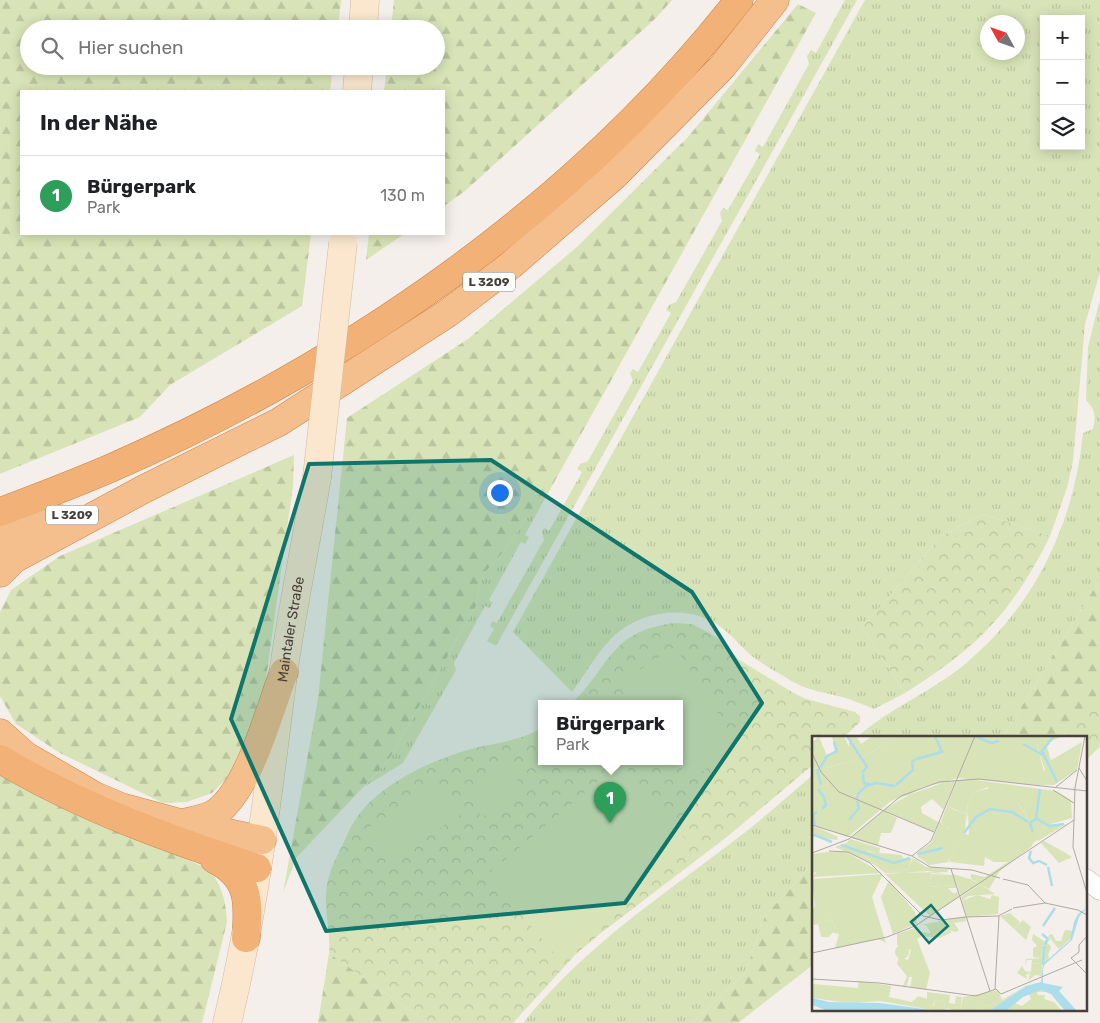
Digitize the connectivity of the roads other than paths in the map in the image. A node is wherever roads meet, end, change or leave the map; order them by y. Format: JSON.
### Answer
{"nodes":[{"id":1,"x":365,"y":0,"type":"edge"},
{"id":2,"x":721,"y":0,"type":"edge"},
{"id":3,"x":739,"y":0,"type":"edge"},
{"id":4,"x":775,"y":0,"type":"edge"},
{"id":5,"x":364,"y":20,"type":"edge"},
{"id":6,"x":358,"y":75,"type":"edge"},
{"id":7,"x":357,"y":90,"type":"edge"},
{"id":8,"x":656,"y":96,"type":"junction"},
{"id":9,"x":344,"y":238,"type":"edge"},
{"id":10,"x":144,"y":490,"type":"junction"},
{"id":11,"x":0,"y":512,"type":"edge"},
{"id":12,"x":0,"y":540,"type":"edge"},
{"id":13,"x":0,"y":573,"type":"edge"},
{"id":14,"x":284,"y":672,"type":"junction"},
{"id":15,"x":0,"y":733,"type":"edge"},
{"id":16,"x":0,"y":759,"type":"edge"},
{"id":17,"x":182,"y":833,"type":"junction"},
{"id":18,"x":262,"y":840,"type":"junction"},
{"id":19,"x":257,"y":868,"type":"junction"},
{"id":20,"x":1088,"y":881,"type":"edge"},
{"id":21,"x":1100,"y":890,"type":"edge"},
{"id":22,"x":246,"y":938,"type":"junction"},
{"id":23,"x":227,"y":1023,"type":"edge"}],
"edges":[{"from":1,"to":5,"type":"main road"},
{"from":2,"to":8,"type":"highway"},
{"from":3,"to":8,"type":"highway","number":"L 3209"},
{"from":4,"to":10,"type":"highway","number":"L 3209"},
{"from":6,"to":7,"type":"main road"},
{"from":8,"to":11,"type":"highway","number":"L 3209"},
{"from":9,"to":14,"type":"main road","name":"Maintaler Straße","bridge":true},
{"from":10,"to":12,"type":"highway","number":"L 3209"},
{"from":10,"to":13,"type":"highway"},
{"from":14,"to":17,"type":"highway"},
{"from":14,"to":18,"type":"main road","name":"Maintaler Straße"},
{"from":15,"to":17,"type":"highway"},
{"from":16,"to":17,"type":"highway"},
{"from":17,"to":18,"type":"highway"},
{"from":17,"to":19,"type":"highway"},
{"from":17,"to":22,"type":"highway"},
{"from":18,"to":19,"type":"main road","name":"Maintaler Straße"},
{"from":19,"to":22,"type":"main road","name":"Maintaler Straße"},
{"from":20,"to":21,"type":"street"},
{"from":22,"to":23,"type":"main road","name":"Maintaler Straße"}]}
